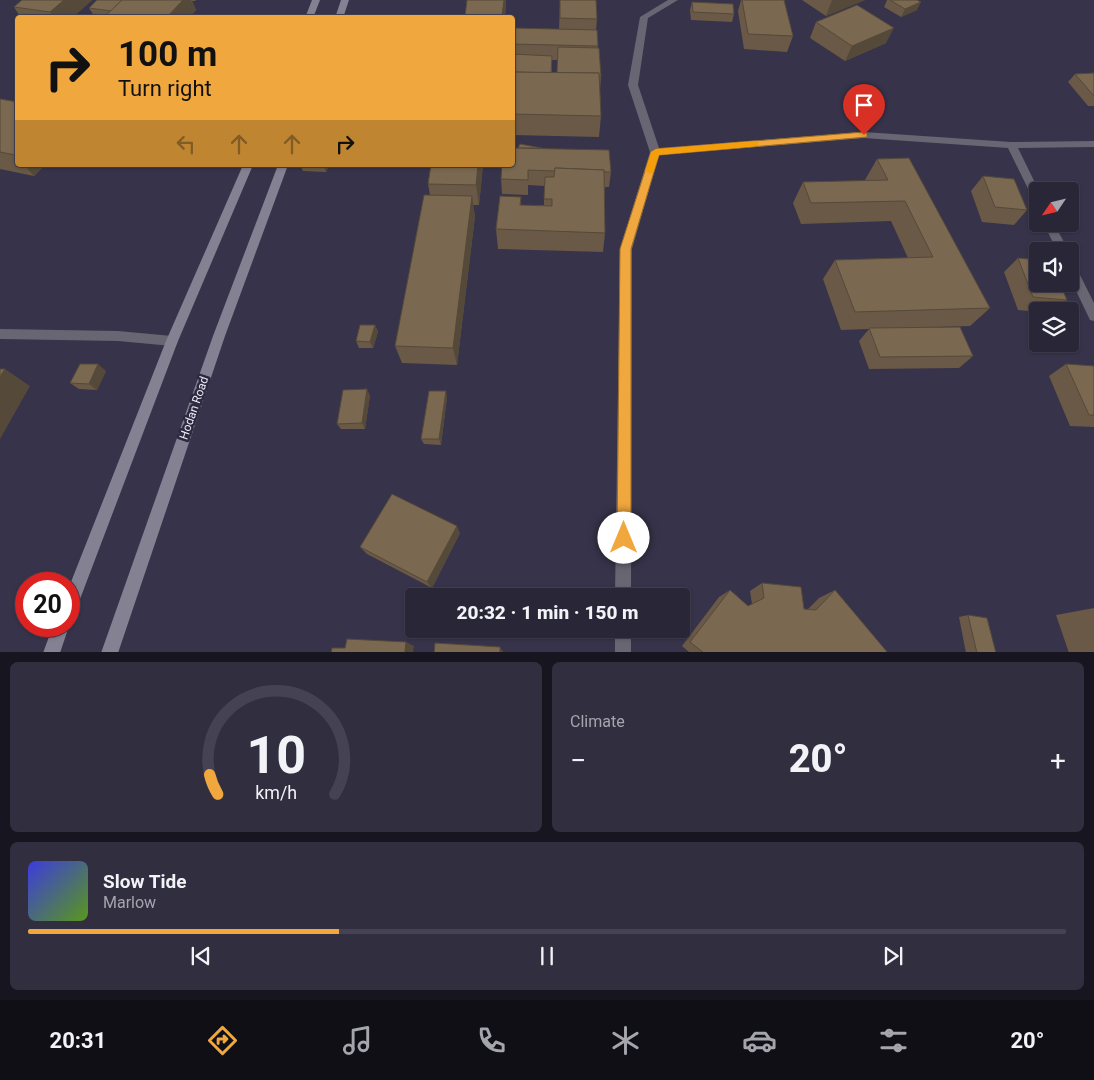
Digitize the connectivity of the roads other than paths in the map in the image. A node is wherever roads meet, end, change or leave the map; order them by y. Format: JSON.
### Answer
{"nodes":[{"id":1,"x":316,"y":0,"type":"edge"},
{"id":2,"x":345,"y":0,"type":"edge"},
{"id":3,"x":674,"y":0,"type":"edge"},
{"id":4,"x":310,"y":15,"type":"edge"},
{"id":5,"x":339,"y":15,"type":"edge"},
{"id":6,"x":1094,"y":144,"type":"edge"},
{"id":7,"x":1011,"y":145,"type":"junction"},
{"id":8,"x":656,"y":152,"type":"junction"},
{"id":9,"x":247,"y":167,"type":"edge"},
{"id":10,"x":282,"y":167,"type":"edge"},
{"id":11,"x":1030,"y":182,"type":"edge"},
{"id":12,"x":1079,"y":285,"type":"edge"},
{"id":13,"x":1094,"y":316,"type":"edge"},
{"id":14,"x":0,"y":334,"type":"edge"},
{"id":15,"x":172,"y":341,"type":"junction"},
{"id":16,"x":80,"y":579,"type":"edge"},
{"id":17,"x":624,"y":588,"type":"edge"},
{"id":18,"x":57,"y":637,"type":"edge"},
{"id":19,"x":623,"y":638,"type":"edge"},
{"id":20,"x":51,"y":652,"type":"edge"},
{"id":21,"x":109,"y":652,"type":"edge"},
{"id":22,"x":623,"y":652,"type":"edge"}],
"edges":[{"from":1,"to":4,"type":"main road"},
{"from":2,"to":5,"type":"main road"},
{"from":3,"to":8,"type":"street"},
{"from":6,"to":7,"type":"street"},
{"from":7,"to":8,"type":"street"},
{"from":7,"to":11,"type":"street"},
{"from":8,"to":17,"type":"street"},
{"from":9,"to":15,"type":"main road"},
{"from":10,"to":21,"type":"main road","name":"Hodan Road"},
{"from":12,"to":13,"type":"street"},
{"from":14,"to":15,"type":"street"},
{"from":15,"to":16,"type":"main road"},
{"from":18,"to":20,"type":"main road"},
{"from":19,"to":22,"type":"street"}]}
